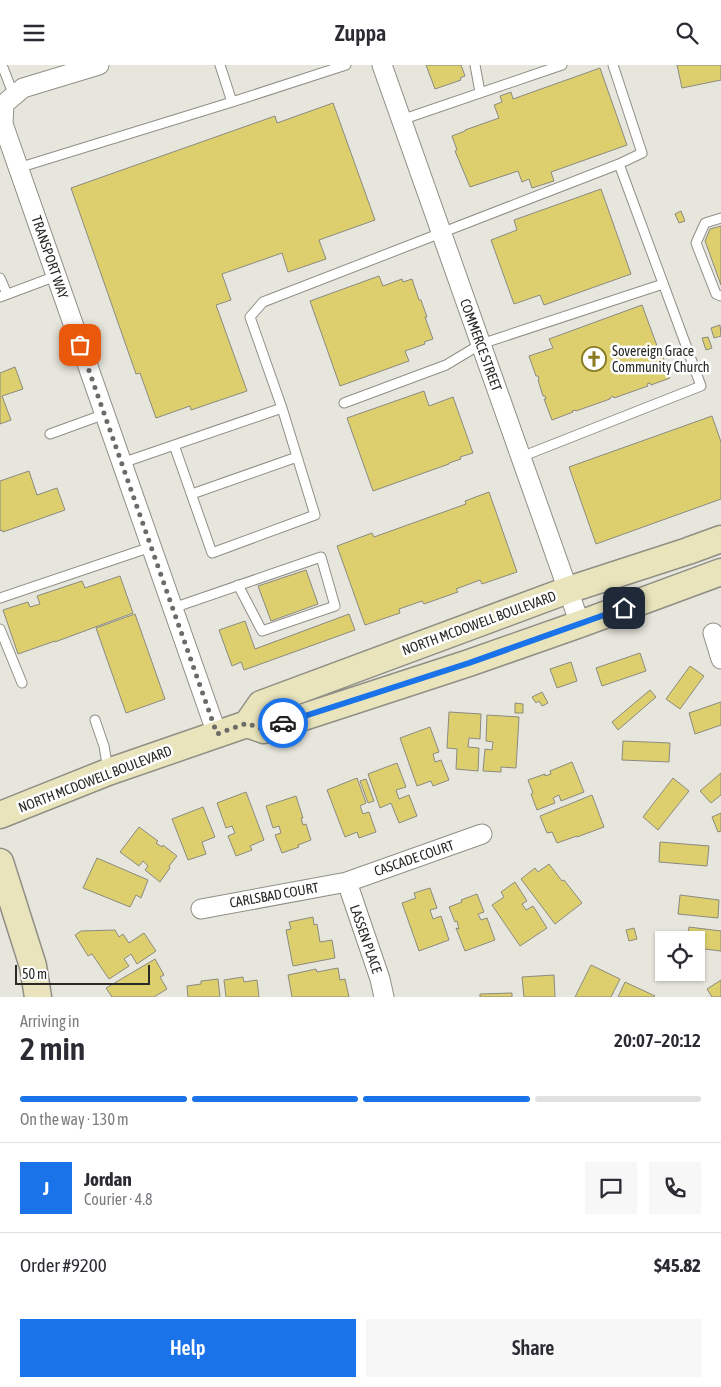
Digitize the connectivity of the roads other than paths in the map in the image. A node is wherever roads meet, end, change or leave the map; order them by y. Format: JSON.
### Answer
{"nodes":[{"id":1,"x":2,"y":65,"type":"edge"},
{"id":2,"x":99,"y":65,"type":"edge"},
{"id":3,"x":220,"y":65,"type":"edge"},
{"id":4,"x":346,"y":65,"type":"edge"},
{"id":5,"x":382,"y":65,"type":"edge"},
{"id":6,"x":475,"y":65,"type":"edge"},
{"id":7,"x":562,"y":65,"type":"edge"},
{"id":8,"x":613,"y":65,"type":"edge"},
{"id":9,"x":480,"y":92,"type":"junction"},
{"id":10,"x":6,"y":100,"type":"edge"},
{"id":11,"x":232,"y":102,"type":"junction"},
{"id":12,"x":402,"y":120,"type":"junction"},
{"id":13,"x":619,"y":163,"type":"junction"},
{"id":14,"x":18,"y":168,"type":"junction"},
{"id":15,"x":721,"y":218,"type":"edge"},
{"id":16,"x":441,"y":232,"type":"junction"},
{"id":17,"x":56,"y":276,"type":"junction"},
{"id":18,"x":0,"y":279,"type":"edge"},
{"id":19,"x":663,"y":284,"type":"junction"},
{"id":20,"x":4,"y":295,"type":"edge"},
{"id":21,"x":721,"y":296,"type":"edge"},
{"id":22,"x":481,"y":344,"type":"junction"},
{"id":23,"x":344,"y":403,"type":"dead end"},
{"id":24,"x":282,"y":407,"type":"junction"},
{"id":25,"x":105,"y":415,"type":"junction"},
{"id":26,"x":50,"y":434,"type":"dead end"},
{"id":27,"x":174,"y":445,"type":"junction"},
{"id":28,"x":297,"y":457,"type":"junction"},
{"id":29,"x":521,"y":457,"type":"junction"},
{"id":30,"x":122,"y":463,"type":"junction"},
{"id":31,"x":192,"y":494,"type":"junction"},
{"id":32,"x":721,"y":539,"type":"edge"},
{"id":33,"x":151,"y":547,"type":"junction"},
{"id":34,"x":721,"y":572,"type":"edge"},
{"id":35,"x":238,"y":585,"type":"junction"},
{"id":36,"x":568,"y":590,"type":"junction"},
{"id":37,"x":0,"y":598,"type":"edge"},
{"id":38,"x":173,"y":608,"type":"junction"},
{"id":39,"x":580,"y":624,"type":"junction"},
{"id":40,"x":0,"y":629,"type":"edge"},
{"id":41,"x":713,"y":633,"type":"dead end"},
{"id":42,"x":721,"y":659,"type":"edge"},
{"id":43,"x":22,"y":683,"type":"dead end"},
{"id":44,"x":94,"y":720,"type":"dead end"},
{"id":45,"x":247,"y":723,"type":"junction"},
{"id":46,"x":217,"y":734,"type":"junction"},
{"id":47,"x":108,"y":772,"type":"junction"},
{"id":48,"x":0,"y":815,"type":"edge"},
{"id":49,"x":482,"y":834,"type":"dead end"},
{"id":50,"x":0,"y":862,"type":"edge"},
{"id":51,"x":346,"y":882,"type":"junction"},
{"id":52,"x":201,"y":909,"type":"dead end"},
{"id":53,"x":38,"y":997,"type":"edge"},
{"id":54,"x":384,"y":997,"type":"edge"}],
"edges":[{"from":1,"to":10,"type":"lane"},
{"from":2,"to":10,"type":"street"},
{"from":3,"to":11,"type":"lane"},
{"from":4,"to":11,"type":"lane"},
{"from":5,"to":12,"type":"street","name":"COMMERCE STREET"},
{"from":6,"to":9,"type":"lane"},
{"from":7,"to":9,"type":"lane"},
{"from":8,"to":13,"type":"lane"},
{"from":9,"to":12,"type":"lane"},
{"from":10,"to":14,"type":"street","name":"TRANSPORT WAY"},
{"from":11,"to":14,"type":"lane"},
{"from":12,"to":16,"type":"street","name":"COMMERCE STREET"},
{"from":13,"to":16,"type":"lane"},
{"from":13,"to":19,"type":"lane"},
{"from":14,"to":17,"type":"street","name":"TRANSPORT WAY"},
{"from":15,"to":21,"type":"lane"},
{"from":16,"to":22,"type":"street","name":"COMMERCE STREET"},
{"from":16,"to":24,"type":"lane"},
{"from":17,"to":20,"type":"lane"},
{"from":17,"to":25,"type":"street","name":"TRANSPORT WAY"},
{"from":18,"to":20,"type":"lane"},
{"from":19,"to":22,"type":"lane"},
{"from":19,"to":29,"type":"lane"},
{"from":22,"to":23,"type":"lane"},
{"from":22,"to":29,"type":"street","name":"COMMERCE STREET"},
{"from":24,"to":27,"type":"lane"},
{"from":24,"to":28,"type":"lane"},
{"from":25,"to":26,"type":"lane"},
{"from":25,"to":30,"type":"street","name":"TRANSPORT WAY"},
{"from":27,"to":30,"type":"lane"},
{"from":27,"to":31,"type":"lane"},
{"from":28,"to":31,"type":"lane"},
{"from":28,"to":31,"type":"lane"},
{"from":29,"to":36,"type":"street","name":"COMMERCE STREET"},
{"from":30,"to":33,"type":"street","name":"TRANSPORT WAY"},
{"from":32,"to":36,"type":"main road","name":"NORTH MCDOWELL BOULEVARD"},
{"from":33,"to":37,"type":"lane"},
{"from":33,"to":38,"type":"street","name":"TRANSPORT WAY"},
{"from":34,"to":39,"type":"main road"},
{"from":35,"to":35,"type":"lane"},
{"from":35,"to":38,"type":"lane"},
{"from":36,"to":39,"type":"street","name":"COMMERCE STREET"},
{"from":36,"to":45,"type":"main road","name":"NORTH MCDOWELL BOULEVARD"},
{"from":38,"to":46,"type":"street","name":"TRANSPORT WAY"},
{"from":39,"to":45,"type":"main road"},
{"from":40,"to":43,"type":"lane"},
{"from":41,"to":42,"type":"street"},
{"from":44,"to":47,"type":"lane"},
{"from":45,"to":46,"type":"main road","name":"NORTH MCDOWELL BOULEVARD"},
{"from":46,"to":47,"type":"main road","name":"NORTH MCDOWELL BOULEVARD"},
{"from":47,"to":48,"type":"main road","name":"NORTH MCDOWELL BOULEVARD"},
{"from":49,"to":51,"type":"street","name":"CASCADE COURT"},
{"from":50,"to":53,"type":"main road"},
{"from":51,"to":52,"type":"street","name":"CARLSBAD COURT"},
{"from":51,"to":54,"type":"street","name":"LASSEN PLACE"}]}
